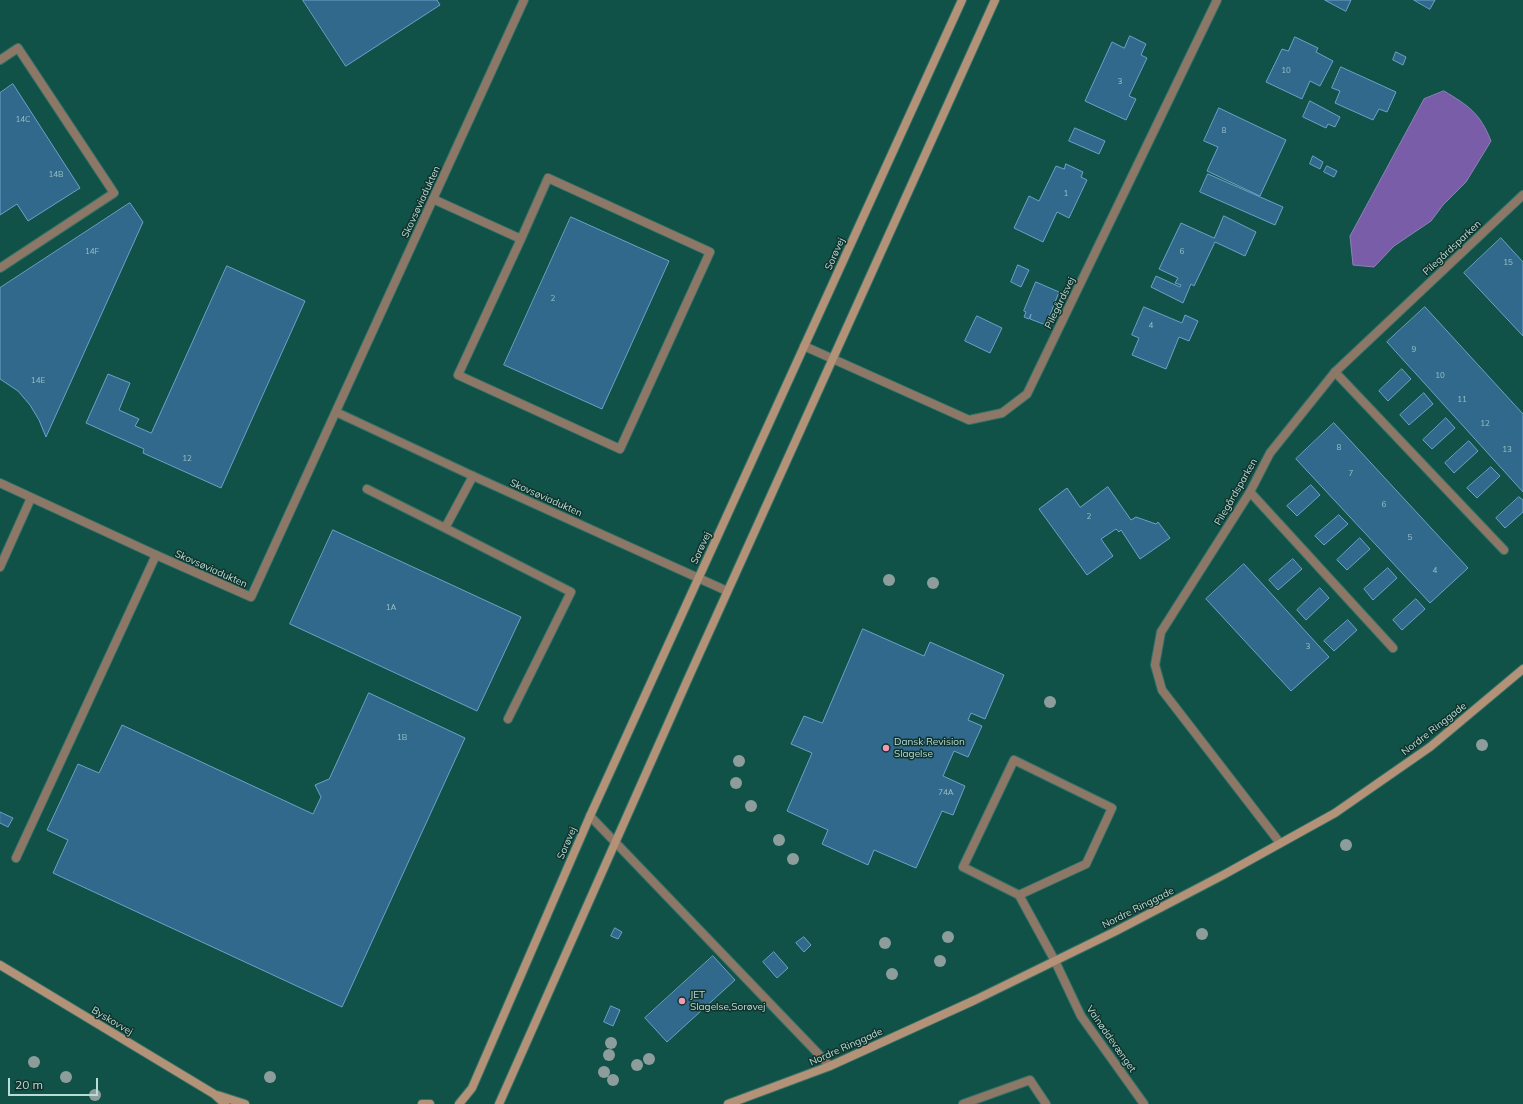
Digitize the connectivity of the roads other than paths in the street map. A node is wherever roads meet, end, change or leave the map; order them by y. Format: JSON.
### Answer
{"nodes":[{"id":1,"x":524,"y":0,"type":"edge"},
{"id":2,"x":962,"y":0,"type":"edge"},
{"id":3,"x":995,"y":0,"type":"edge"},
{"id":4,"x":1217,"y":0,"type":"edge"},
{"id":5,"x":0,"y":60,"type":"edge"},
{"id":6,"x":1523,"y":195,"type":"edge"},
{"id":7,"x":433,"y":199,"type":"junction"},
{"id":8,"x":521,"y":239,"type":"junction"},
{"id":9,"x":0,"y":268,"type":"edge"},
{"id":10,"x":804,"y":346,"type":"junction"},
{"id":11,"x":834,"y":358,"type":"junction"},
{"id":12,"x":1335,"y":372,"type":"junction"},
{"id":13,"x":336,"y":412,"type":"junction"},
{"id":14,"x":473,"y":476,"type":"junction"},
{"id":15,"x":0,"y":483,"type":"edge"},
{"id":16,"x":367,"y":489,"type":"dead end"},
{"id":17,"x":1250,"y":492,"type":"junction"},
{"id":18,"x":31,"y":498,"type":"junction"},
{"id":19,"x":445,"y":528,"type":"junction"},
{"id":20,"x":1504,"y":550,"type":"dead end"},
{"id":21,"x":156,"y":556,"type":"junction"},
{"id":22,"x":0,"y":567,"type":"edge"},
{"id":23,"x":699,"y":578,"type":"junction"},
{"id":24,"x":727,"y":590,"type":"junction"},
{"id":25,"x":1393,"y":648,"type":"dead end"},
{"id":26,"x":1523,"y":669,"type":"edge"},
{"id":27,"x":508,"y":720,"type":"dead end"},
{"id":28,"x":590,"y":816,"type":"junction"},
{"id":29,"x":614,"y":841,"type":"junction"},
{"id":30,"x":1280,"y":843,"type":"junction"},
{"id":31,"x":16,"y":858,"type":"dead end"},
{"id":32,"x":1019,"y":895,"type":"junction"},
{"id":33,"x":1055,"y":961,"type":"junction"},
{"id":34,"x":0,"y":965,"type":"edge"},
{"id":35,"x":830,"y":1066,"type":"junction"},
{"id":36,"x":214,"y":1094,"type":"junction"},
{"id":37,"x":225,"y":1104,"type":"edge"},
{"id":38,"x":245,"y":1104,"type":"edge"},
{"id":39,"x":422,"y":1104,"type":"edge"},
{"id":40,"x":430,"y":1104,"type":"edge"},
{"id":41,"x":458,"y":1104,"type":"edge"},
{"id":42,"x":499,"y":1104,"type":"edge"},
{"id":43,"x":728,"y":1104,"type":"edge"},
{"id":44,"x":963,"y":1104,"type":"edge"},
{"id":45,"x":1046,"y":1104,"type":"edge"},
{"id":46,"x":1143,"y":1104,"type":"edge"}],
"edges":[{"from":1,"to":7,"type":"street","name":"Skovsøviadukten"},
{"from":2,"to":10,"type":"street","name":"Sorøvej"},
{"from":3,"to":11,"type":"street"},
{"from":4,"to":11,"type":"street","name":"Pilegårdsvej"},
{"from":5,"to":9,"type":"street"},
{"from":6,"to":12,"type":"street","name":"Pilegårdsparken"},
{"from":7,"to":8,"type":"street"},
{"from":7,"to":13,"type":"street","name":"Skovsøviadukten"},
{"from":8,"to":8,"type":"street"},
{"from":10,"to":11,"type":"street","name":"Pilegårdsvej"},
{"from":10,"to":23,"type":"street","name":"Sorøvej"},
{"from":11,"to":24,"type":"street"},
{"from":12,"to":17,"type":"street","name":"Pilegårdsparken"},
{"from":12,"to":20,"type":"street"},
{"from":13,"to":14,"type":"street","name":"Skovsøviadukten"},
{"from":13,"to":21,"type":"street","name":"Skovsøviadukten"},
{"from":14,"to":19,"type":"street"},
{"from":14,"to":23,"type":"street","name":"Skovsøviadukten"},
{"from":15,"to":18,"type":"street","name":"Skovsøviadukten"},
{"from":16,"to":19,"type":"street"},
{"from":17,"to":25,"type":"street"},
{"from":17,"to":30,"type":"street","name":"Pilegårdsparken"},
{"from":18,"to":21,"type":"street","name":"Skovsøviadukten"},
{"from":18,"to":22,"type":"street"},
{"from":19,"to":27,"type":"street"},
{"from":21,"to":31,"type":"street"},
{"from":23,"to":24,"type":"street","name":"Skovsøviadukten"},
{"from":23,"to":28,"type":"street","name":"Sorøvej"},
{"from":24,"to":29,"type":"street"},
{"from":26,"to":30,"type":"street","name":"Nordre Ringgade"},
{"from":28,"to":29,"type":"street"},
{"from":28,"to":41,"type":"street","name":"Sorøvej"},
{"from":29,"to":35,"type":"street"},
{"from":29,"to":42,"type":"street"},
{"from":30,"to":33,"type":"street","name":"Nordre Ringgade"},
{"from":32,"to":32,"type":"street"},
{"from":32,"to":33,"type":"street","name":"Valnøddevænget"},
{"from":33,"to":35,"type":"street","name":"Nordre Ringgade"},
{"from":33,"to":46,"type":"street","name":"Valnøddevænget"},
{"from":34,"to":36,"type":"street","name":"Byskovvej"},
{"from":35,"to":43,"type":"street","name":"Nordre Ringgade"},
{"from":36,"to":37,"type":"street","name":"Byskovvej"},
{"from":36,"to":38,"type":"street","name":"Byskovvej"},
{"from":39,"to":40,"type":"street"},
{"from":44,"to":45,"type":"street"}]}
